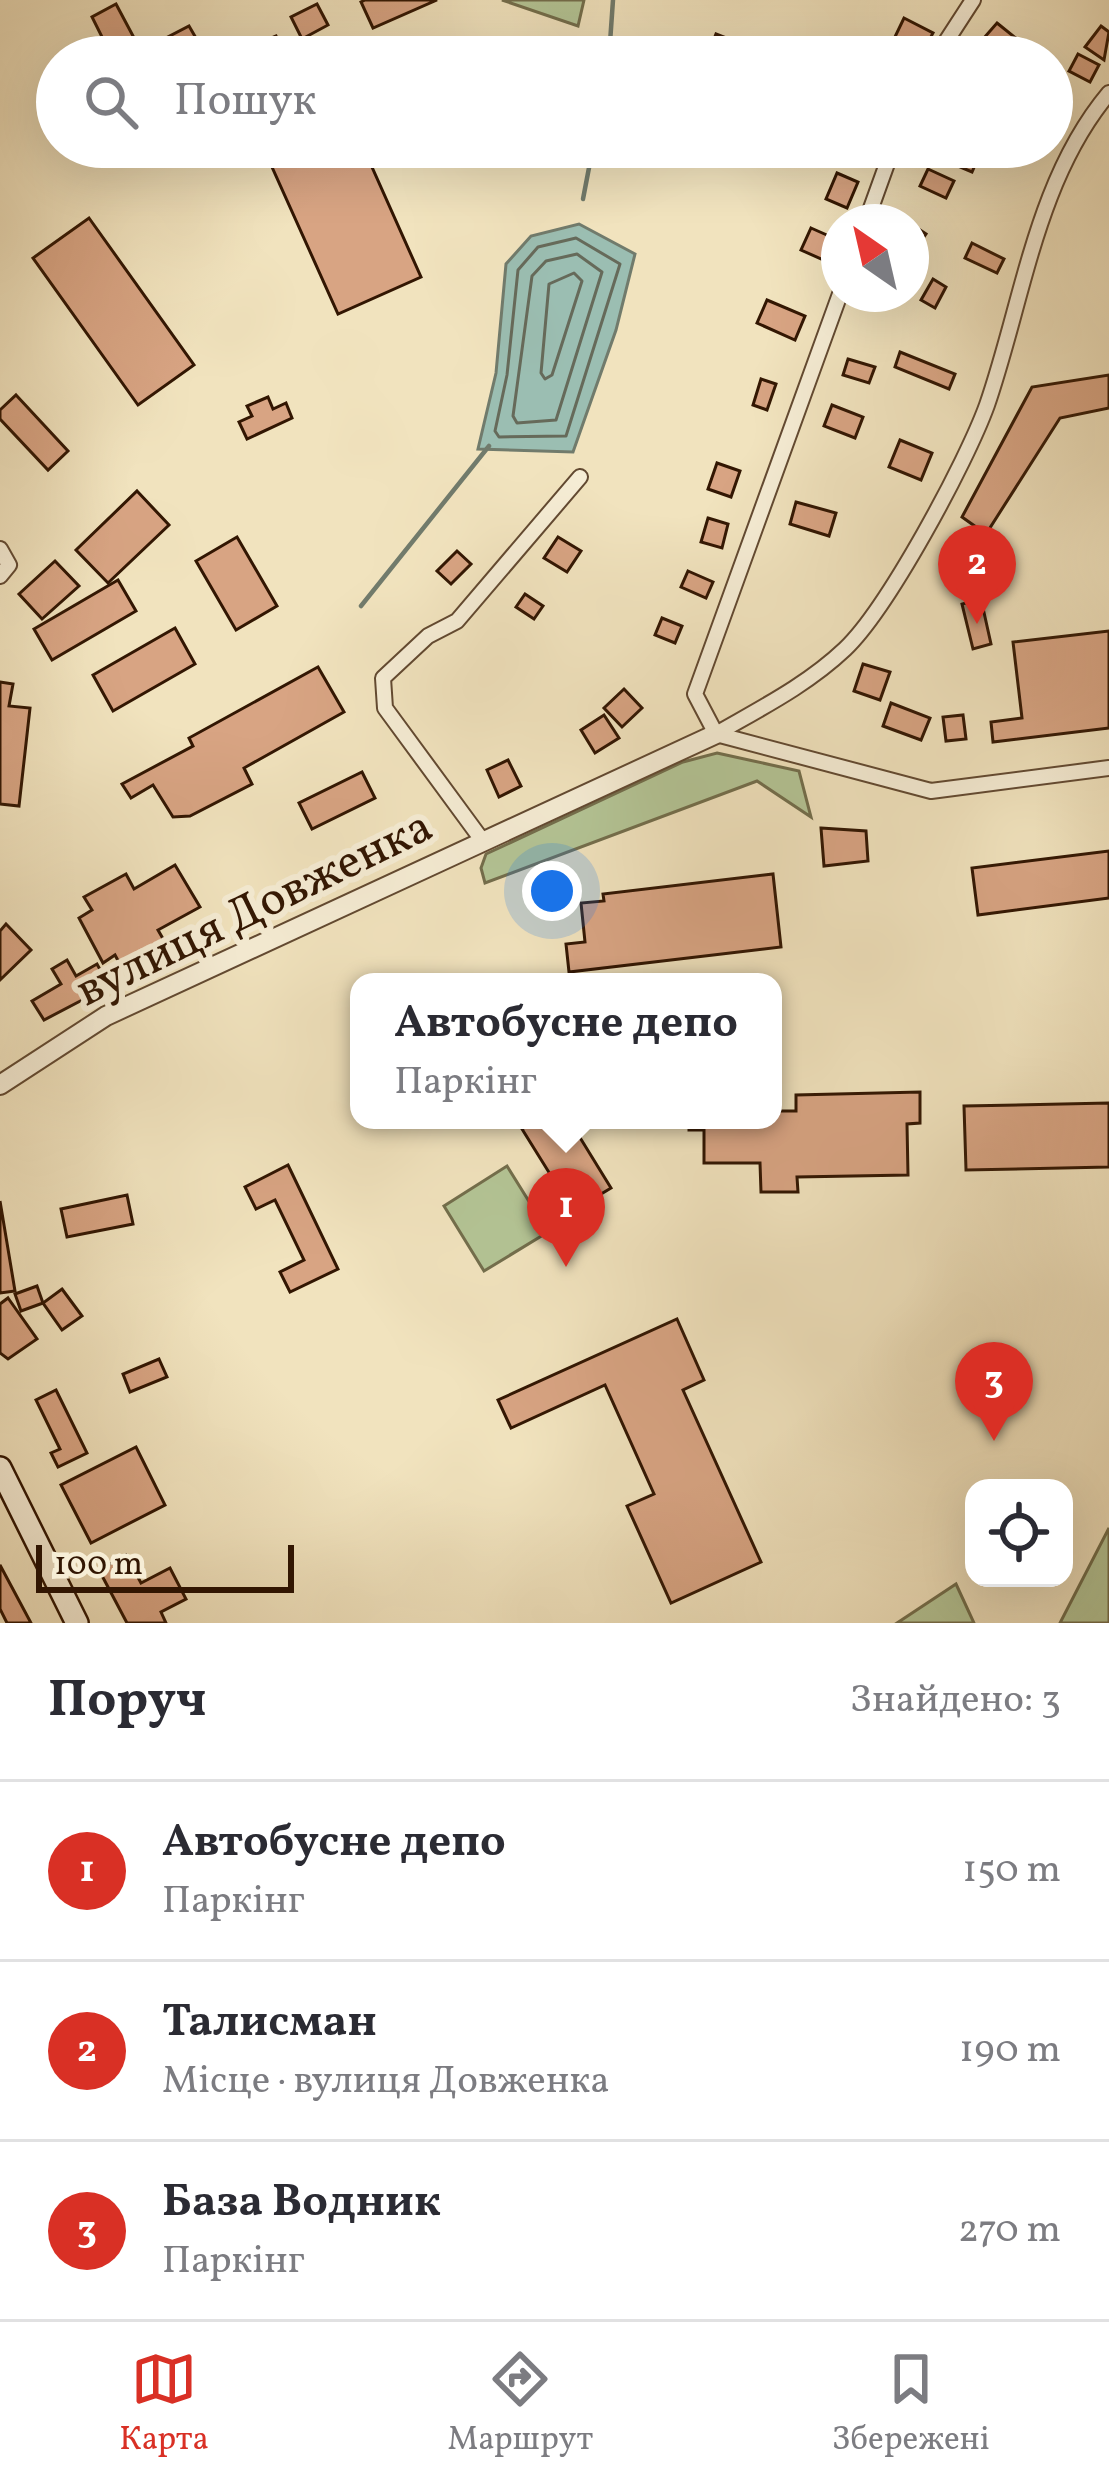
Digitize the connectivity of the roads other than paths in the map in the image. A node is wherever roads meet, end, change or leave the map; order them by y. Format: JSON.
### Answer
{"nodes":[{"id":1,"x":974,"y":0,"type":"edge"},
{"id":2,"x":950,"y":36,"type":"edge"},
{"id":3,"x":1109,"y":93,"type":"edge"},
{"id":4,"x":1073,"y":152,"type":"edge"},
{"id":5,"x":885,"y":168,"type":"edge"},
{"id":6,"x":1065,"y":168,"type":"edge"},
{"id":7,"x":872,"y":204,"type":"edge"},
{"id":8,"x":833,"y":312,"type":"edge"},
{"id":9,"x":580,"y":477,"type":"dead end"},
{"id":10,"x":0,"y":549,"type":"edge"},
{"id":11,"x":0,"y":576,"type":"edge"},
{"id":12,"x":716,"y":734,"type":"junction"},
{"id":13,"x":1109,"y":768,"type":"edge"},
{"id":14,"x":482,"y":840,"type":"junction"},
{"id":15,"x":0,"y":1085,"type":"edge"},
{"id":16,"x":0,"y":1468,"type":"edge"},
{"id":17,"x":77,"y":1623,"type":"edge"}],
"edges":[{"from":1,"to":2,"type":"street"},
{"from":3,"to":4,"type":"street","name":"вулиця Довженка"},
{"from":5,"to":7,"type":"street"},
{"from":6,"to":12,"type":"street","name":"вулиця Довженка"},
{"from":8,"to":12,"type":"street"},
{"from":9,"to":14,"type":"street","name":"вулиця Довженка"},
{"from":10,"to":11,"type":"street"},
{"from":12,"to":13,"type":"street"},
{"from":12,"to":14,"type":"street","name":"вулиця Довженка"},
{"from":14,"to":15,"type":"street","name":"вулиця Довженка"},
{"from":16,"to":17,"type":"main road"}]}
